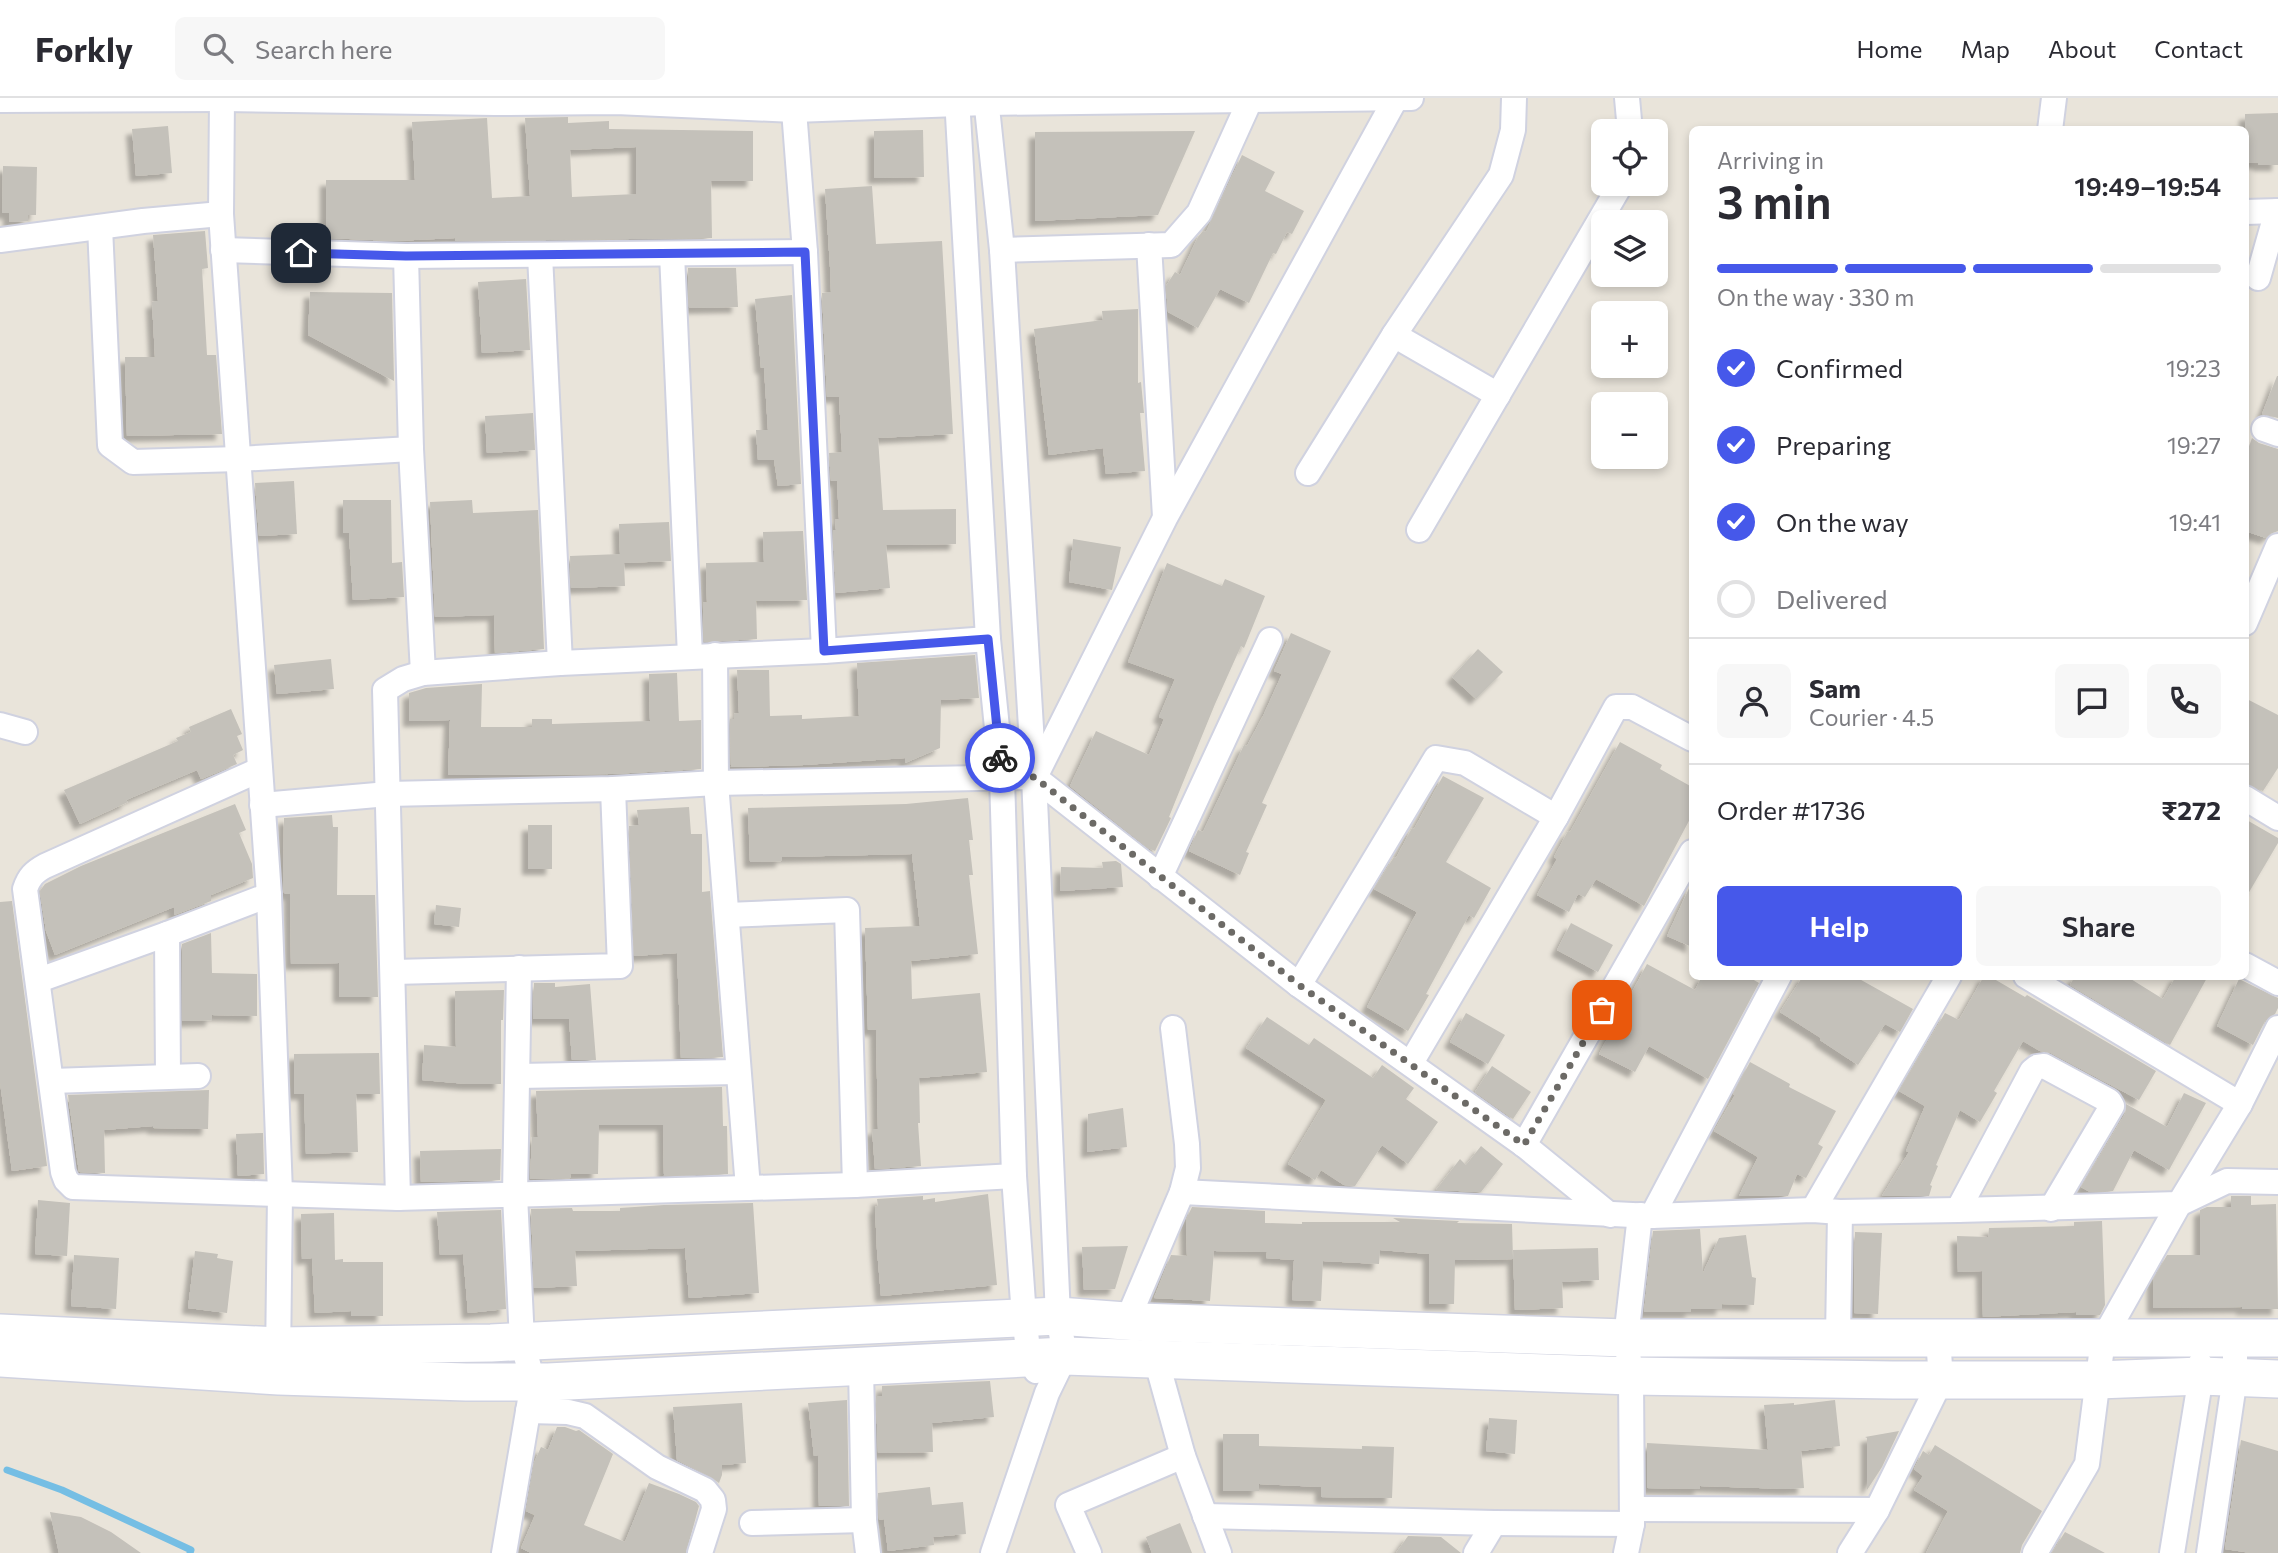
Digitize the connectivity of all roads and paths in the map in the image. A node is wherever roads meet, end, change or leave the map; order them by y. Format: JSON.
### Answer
{"nodes":[{"id":1,"x":223,"y":98,"type":"edge"},
{"id":2,"x":1396,"y":98,"type":"edge"},
{"id":3,"x":1411,"y":98,"type":"edge"},
{"id":4,"x":1514,"y":98,"type":"edge"},
{"id":5,"x":1628,"y":98,"type":"edge"},
{"id":6,"x":2054,"y":98,"type":"edge"},
{"id":7,"x":1251,"y":99,"type":"edge"},
{"id":8,"x":0,"y":100,"type":"edge"},
{"id":9,"x":616,"y":100,"type":"edge"},
{"id":10,"x":986,"y":100,"type":"edge"},
{"id":11,"x":495,"y":101,"type":"edge"},
{"id":12,"x":958,"y":101,"type":"edge"},
{"id":13,"x":792,"y":104,"type":"edge"},
{"id":14,"x":1629,"y":119,"type":"edge"},
{"id":15,"x":2050,"y":126,"type":"edge"},
{"id":16,"x":1614,"y":196,"type":"edge"},
{"id":17,"x":2277,"y":211,"type":"edge"},
{"id":18,"x":2249,"y":212,"type":"edge"},
{"id":19,"x":221,"y":214,"type":"junction"},
{"id":20,"x":100,"y":227,"type":"junction"},
{"id":21,"x":0,"y":240,"type":"edge"},
{"id":22,"x":1149,"y":245,"type":"junction"},
{"id":23,"x":223,"y":250,"type":"junction"},
{"id":24,"x":1002,"y":250,"type":"junction"},
{"id":25,"x":805,"y":252,"type":"junction"},
{"id":26,"x":672,"y":254,"type":"junction"},
{"id":27,"x":540,"y":255,"type":"junction"},
{"id":28,"x":406,"y":256,"type":"junction"},
{"id":29,"x":2258,"y":278,"type":"dead end"},
{"id":30,"x":1394,"y":335,"type":"junction"},
{"id":31,"x":1498,"y":395,"type":"junction"},
{"id":32,"x":411,"y":449,"type":"junction"},
{"id":33,"x":239,"y":459,"type":"junction"},
{"id":34,"x":1308,"y":472,"type":"dead end"},
{"id":35,"x":1165,"y":518,"type":"junction"},
{"id":36,"x":1419,"y":530,"type":"dead end"},
{"id":37,"x":2278,"y":546,"type":"edge"},
{"id":38,"x":2249,"y":615,"type":"edge"},
{"id":39,"x":988,"y":639,"type":"junction"},
{"id":40,"x":1270,"y":640,"type":"dead end"},
{"id":41,"x":824,"y":651,"type":"junction"},
{"id":42,"x":715,"y":655,"type":"junction"},
{"id":43,"x":690,"y":656,"type":"junction"},
{"id":44,"x":559,"y":663,"type":"junction"},
{"id":45,"x":422,"y":673,"type":"junction"},
{"id":46,"x":0,"y":725,"type":"edge"},
{"id":47,"x":25,"y":732,"type":"dead end"},
{"id":48,"x":1689,"y":737,"type":"edge"},
{"id":49,"x":259,"y":770,"type":"junction"},
{"id":50,"x":1002,"y":777,"type":"junction"},
{"id":51,"x":1034,"y":777,"type":"junction"},
{"id":52,"x":716,"y":783,"type":"junction"},
{"id":53,"x":613,"y":789,"type":"junction"},
{"id":54,"x":388,"y":794,"type":"junction"},
{"id":55,"x":2249,"y":800,"type":"edge"},
{"id":56,"x":262,"y":805,"type":"junction"},
{"id":57,"x":2276,"y":811,"type":"edge"},
{"id":58,"x":1556,"y":817,"type":"junction"},
{"id":59,"x":1689,"y":857,"type":"edge"},
{"id":60,"x":1160,"y":877,"type":"junction"},
{"id":61,"x":269,"y":895,"type":"junction"},
{"id":62,"x":727,"y":915,"type":"junction"},
{"id":63,"x":167,"y":934,"type":"junction"},
{"id":64,"x":2249,"y":967,"type":"edge"},
{"id":65,"x":519,"y":968,"type":"junction"},
{"id":66,"x":394,"y":972,"type":"junction"},
{"id":67,"x":39,"y":980,"type":"junction"},
{"id":68,"x":1777,"y":980,"type":"edge"},
{"id":69,"x":1941,"y":980,"type":"edge"},
{"id":70,"x":2033,"y":980,"type":"edge"},
{"id":71,"x":2278,"y":983,"type":"edge"},
{"id":72,"x":1299,"y":985,"type":"junction"},
{"id":73,"x":1173,"y":1028,"type":"dead end"},
{"id":74,"x":2278,"y":1028,"type":"edge"},
{"id":75,"x":1411,"y":1063,"type":"junction"},
{"id":76,"x":738,"y":1072,"type":"junction"},
{"id":77,"x":168,"y":1076,"type":"junction"},
{"id":78,"x":198,"y":1076,"type":"dead end"},
{"id":79,"x":518,"y":1076,"type":"junction"},
{"id":80,"x":52,"y":1081,"type":"junction"},
{"id":81,"x":2240,"y":1104,"type":"junction"},
{"id":82,"x":1524,"y":1145,"type":"junction"},
{"id":83,"x":1014,"y":1176,"type":"junction"},
{"id":84,"x":2278,"y":1182,"type":"edge"},
{"id":85,"x":855,"y":1185,"type":"junction"},
{"id":86,"x":748,"y":1188,"type":"junction"},
{"id":87,"x":1182,"y":1192,"type":"junction"},
{"id":88,"x":280,"y":1193,"type":"junction"},
{"id":89,"x":515,"y":1195,"type":"junction"},
{"id":90,"x":398,"y":1198,"type":"junction"},
{"id":91,"x":2179,"y":1205,"type":"junction"},
{"id":92,"x":2051,"y":1209,"type":"junction"},
{"id":93,"x":1813,"y":1210,"type":"junction"},
{"id":94,"x":1958,"y":1210,"type":"junction"},
{"id":95,"x":1840,"y":1212,"type":"junction"},
{"id":96,"x":1610,"y":1215,"type":"junction"},
{"id":97,"x":1646,"y":1216,"type":"junction"},
{"id":98,"x":1041,"y":1317,"type":"junction"},
{"id":99,"x":1133,"y":1321,"type":"junction"},
{"id":100,"x":1626,"y":1338,"type":"junction"},
{"id":101,"x":1938,"y":1338,"type":"junction"},
{"id":102,"x":2218,"y":1338,"type":"junction"},
{"id":103,"x":2278,"y":1338,"type":"edge"},
{"id":104,"x":1838,"y":1339,"type":"junction"},
{"id":105,"x":2103,"y":1339,"type":"junction"},
{"id":106,"x":522,"y":1342,"type":"junction"},
{"id":107,"x":4,"y":1346,"type":"edge"},
{"id":108,"x":1065,"y":1356,"type":"junction"},
{"id":109,"x":1029,"y":1357,"type":"junction"},
{"id":110,"x":1156,"y":1359,"type":"junction"},
{"id":111,"x":278,"y":1361,"type":"junction"},
{"id":112,"x":862,"y":1366,"type":"junction"},
{"id":113,"x":1631,"y":1376,"type":"junction"},
{"id":114,"x":2218,"y":1377,"type":"junction"},
{"id":115,"x":2278,"y":1379,"type":"edge"},
{"id":116,"x":1941,"y":1380,"type":"junction"},
{"id":117,"x":2098,"y":1380,"type":"junction"},
{"id":118,"x":1047,"y":1393,"type":"junction"},
{"id":119,"x":530,"y":1397,"type":"junction"},
{"id":120,"x":1183,"y":1456,"type":"junction"},
{"id":121,"x":1068,"y":1505,"type":"junction"},
{"id":122,"x":1877,"y":1510,"type":"junction"},
{"id":123,"x":1205,"y":1516,"type":"junction"},
{"id":124,"x":2178,"y":1516,"type":"junction"},
{"id":125,"x":1632,"y":1517,"type":"junction"},
{"id":126,"x":864,"y":1520,"type":"junction"},
{"id":127,"x":2214,"y":1521,"type":"junction"},
{"id":128,"x":752,"y":1522,"type":"dead end"},
{"id":129,"x":1494,"y":1524,"type":"junction"},
{"id":130,"x":504,"y":1553,"type":"edge"},
{"id":131,"x":700,"y":1553,"type":"edge"},
{"id":132,"x":867,"y":1553,"type":"edge"},
{"id":133,"x":992,"y":1553,"type":"edge"},
{"id":134,"x":1073,"y":1553,"type":"edge"},
{"id":135,"x":1089,"y":1553,"type":"edge"},
{"id":136,"x":1219,"y":1553,"type":"edge"},
{"id":137,"x":1476,"y":1553,"type":"edge"},
{"id":138,"x":1626,"y":1553,"type":"edge"},
{"id":139,"x":1850,"y":1553,"type":"edge"},
{"id":140,"x":2035,"y":1553,"type":"edge"},
{"id":141,"x":2172,"y":1553,"type":"edge"},
{"id":142,"x":2209,"y":1553,"type":"edge"}],
"edges":[{"from":1,"to":8,"type":"street"},
{"from":1,"to":11,"type":"street"},
{"from":1,"to":19,"type":"street"},
{"from":2,"to":3,"type":"street"},
{"from":2,"to":7,"type":"street"},
{"from":2,"to":35,"type":"street"},
{"from":4,"to":30,"type":"street"},
{"from":5,"to":14,"type":"street"},
{"from":6,"to":15,"type":"street"},
{"from":7,"to":10,"type":"street"},
{"from":7,"to":22,"type":"street"},
{"from":9,"to":11,"type":"street"},
{"from":9,"to":13,"type":"street"},
{"from":10,"to":12,"type":"street"},
{"from":10,"to":24,"type":"street"},
{"from":12,"to":13,"type":"street"},
{"from":12,"to":39,"type":"street"},
{"from":13,"to":25,"type":"street"},
{"from":16,"to":31,"type":"street"},
{"from":17,"to":18,"type":"street"},
{"from":17,"to":29,"type":"street"},
{"from":19,"to":20,"type":"street"},
{"from":19,"to":23,"type":"street"},
{"from":20,"to":21,"type":"street"},
{"from":20,"to":33,"type":"street"},
{"from":22,"to":24,"type":"street"},
{"from":22,"to":35,"type":"street"},
{"from":23,"to":28,"type":"street"},
{"from":23,"to":33,"type":"street"},
{"from":24,"to":51,"type":"street"},
{"from":25,"to":26,"type":"street"},
{"from":25,"to":41,"type":"street"},
{"from":26,"to":27,"type":"street"},
{"from":26,"to":43,"type":"street"},
{"from":27,"to":28,"type":"street"},
{"from":27,"to":44,"type":"street"},
{"from":28,"to":32,"type":"street"},
{"from":30,"to":31,"type":"street"},
{"from":30,"to":34,"type":"street"},
{"from":31,"to":36,"type":"street"},
{"from":32,"to":33,"type":"street"},
{"from":32,"to":45,"type":"street"},
{"from":33,"to":49,"type":"street"},
{"from":35,"to":51,"type":"street"},
{"from":37,"to":38,"type":"street"},
{"from":39,"to":41,"type":"street"},
{"from":39,"to":50,"type":"street"},
{"from":40,"to":60,"type":"street"},
{"from":41,"to":42,"type":"street"},
{"from":42,"to":43,"type":"street"},
{"from":42,"to":52,"type":"street"},
{"from":43,"to":44,"type":"street"},
{"from":44,"to":45,"type":"street"},
{"from":45,"to":54,"type":"street"},
{"from":46,"to":47,"type":"street"},
{"from":48,"to":58,"type":"street"},
{"from":49,"to":56,"type":"street"},
{"from":49,"to":67,"type":"street"},
{"from":50,"to":51,"type":"street"},
{"from":50,"to":52,"type":"street"},
{"from":50,"to":83,"type":"street"},
{"from":51,"to":60,"type":"street"},
{"from":51,"to":98,"type":"street"},
{"from":52,"to":53,"type":"street"},
{"from":52,"to":62,"type":"street"},
{"from":53,"to":54,"type":"street"},
{"from":53,"to":65,"type":"street"},
{"from":54,"to":56,"type":"street"},
{"from":54,"to":66,"type":"street"},
{"from":55,"to":57,"type":"street"},
{"from":56,"to":61,"type":"street"},
{"from":58,"to":72,"type":"street"},
{"from":58,"to":75,"type":"street"},
{"from":59,"to":82,"type":"street"},
{"from":60,"to":72,"type":"street"},
{"from":61,"to":63,"type":"street"},
{"from":61,"to":88,"type":"street"},
{"from":62,"to":76,"type":"street"},
{"from":62,"to":85,"type":"street"},
{"from":63,"to":67,"type":"street"},
{"from":63,"to":77,"type":"street"},
{"from":64,"to":71,"type":"street"},
{"from":65,"to":66,"type":"street"},
{"from":65,"to":79,"type":"street"},
{"from":66,"to":90,"type":"street"},
{"from":67,"to":80,"type":"street"},
{"from":68,"to":97,"type":"street"},
{"from":69,"to":93,"type":"street"},
{"from":70,"to":81,"type":"street"},
{"from":72,"to":75,"type":"street"},
{"from":73,"to":87,"type":"street"},
{"from":74,"to":81,"type":"street"},
{"from":75,"to":82,"type":"street"},
{"from":76,"to":79,"type":"street"},
{"from":76,"to":86,"type":"street"},
{"from":77,"to":78,"type":"street"},
{"from":77,"to":80,"type":"street"},
{"from":79,"to":89,"type":"street"},
{"from":80,"to":88,"type":"street"},
{"from":81,"to":91,"type":"street"},
{"from":82,"to":96,"type":"street"},
{"from":83,"to":85,"type":"street"},
{"from":83,"to":98,"type":"street"},
{"from":84,"to":91,"type":"street"},
{"from":85,"to":86,"type":"street"},
{"from":86,"to":89,"type":"street"},
{"from":87,"to":96,"type":"street"},
{"from":87,"to":99,"type":"street"},
{"from":88,"to":90,"type":"street"},
{"from":88,"to":111,"type":"street"},
{"from":89,"to":90,"type":"street"},
{"from":89,"to":106,"type":"street"},
{"from":91,"to":92,"type":"street"},
{"from":91,"to":105,"type":"street"},
{"from":92,"to":94,"type":"street"},
{"from":92,"to":94,"type":"street"},
{"from":93,"to":95,"type":"street"},
{"from":93,"to":97,"type":"street"},
{"from":94,"to":95,"type":"street"},
{"from":95,"to":104,"type":"street"},
{"from":96,"to":97,"type":"street"},
{"from":97,"to":100,"type":"street"},
{"from":98,"to":99,"type":"street"},
{"from":98,"to":106,"type":"street"},
{"from":98,"to":108,"type":"street"},
{"from":98,"to":109,"type":"street"},
{"from":99,"to":100,"type":"street"},
{"from":99,"to":110,"type":"street"},
{"from":100,"to":104,"type":"street"},
{"from":100,"to":113,"type":"street"},
{"from":101,"to":104,"type":"street"},
{"from":101,"to":105,"type":"street"},
{"from":101,"to":116,"type":"street"},
{"from":102,"to":103,"type":"street"},
{"from":102,"to":105,"type":"street"},
{"from":102,"to":114,"type":"street"},
{"from":102,"to":114,"type":"street"},
{"from":105,"to":117,"type":"street"},
{"from":106,"to":111,"type":"street"},
{"from":106,"to":119,"type":"street"},
{"from":107,"to":111,"type":"street"},
{"from":108,"to":109,"type":"street"},
{"from":108,"to":110,"type":"street"},
{"from":108,"to":118,"type":"street"},
{"from":109,"to":112,"type":"street"},
{"from":109,"to":118,"type":"street"},
{"from":110,"to":113,"type":"street"},
{"from":110,"to":120,"type":"street"},
{"from":111,"to":119,"type":"street"},
{"from":112,"to":119,"type":"street"},
{"from":112,"to":126,"type":"street"},
{"from":113,"to":116,"type":"street"},
{"from":113,"to":125,"type":"street"},
{"from":114,"to":115,"type":"street"},
{"from":114,"to":117,"type":"street"},
{"from":114,"to":124,"type":"street"},
{"from":114,"to":127,"type":"street"},
{"from":116,"to":117,"type":"street"},
{"from":116,"to":122,"type":"street"},
{"from":117,"to":140,"type":"street"},
{"from":118,"to":133,"type":"street"},
{"from":119,"to":130,"type":"street"},
{"from":119,"to":131,"type":"street"},
{"from":120,"to":121,"type":"street"},
{"from":120,"to":123,"type":"street"},
{"from":121,"to":134,"type":"street"},
{"from":121,"to":135,"type":"street"},
{"from":122,"to":125,"type":"street"},
{"from":122,"to":139,"type":"street"},
{"from":123,"to":129,"type":"street"},
{"from":123,"to":136,"type":"street"},
{"from":124,"to":127,"type":"street"},
{"from":124,"to":141,"type":"street"},
{"from":125,"to":129,"type":"street"},
{"from":125,"to":138,"type":"street"},
{"from":126,"to":128,"type":"street"},
{"from":126,"to":132,"type":"street"},
{"from":127,"to":142,"type":"street"},
{"from":129,"to":137,"type":"street"}]}
